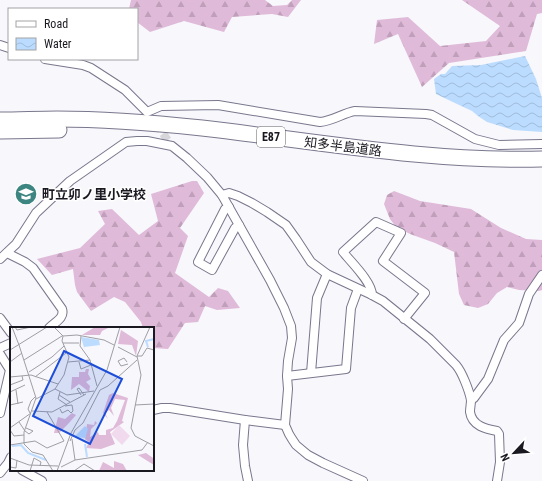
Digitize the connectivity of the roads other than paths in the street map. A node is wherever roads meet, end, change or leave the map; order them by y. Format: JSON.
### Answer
{"nodes":[{"id":1,"x":51,"y":60,"type":"edge"},
{"id":2,"x":0,"y":120,"type":"edge"},
{"id":3,"x":0,"y":131,"type":"edge"},
{"id":4,"x":542,"y":144,"type":"edge"},
{"id":5,"x":542,"y":159,"type":"edge"},
{"id":6,"x":542,"y":170,"type":"edge"},
{"id":7,"x":222,"y":195,"type":"junction"},
{"id":8,"x":229,"y":207,"type":"junction"},
{"id":9,"x":239,"y":225,"type":"junction"},
{"id":10,"x":7,"y":253,"type":"junction"},
{"id":11,"x":0,"y":259,"type":"edge"},
{"id":12,"x":327,"y":274,"type":"junction"},
{"id":13,"x":542,"y":275,"type":"edge"},
{"id":14,"x":358,"y":289,"type":"junction"},
{"id":15,"x":372,"y":295,"type":"junction"},
{"id":16,"x":0,"y":318,"type":"edge"},
{"id":17,"x":404,"y":319,"type":"junction"},
{"id":18,"x":50,"y":327,"type":"edge"},
{"id":19,"x":10,"y":332,"type":"edge"},
{"id":20,"x":10,"y":344,"type":"edge"},
{"id":21,"x":0,"y":354,"type":"edge"},
{"id":22,"x":311,"y":373,"type":"junction"},
{"id":23,"x":287,"y":376,"type":"junction"},
{"id":24,"x":471,"y":400,"type":"junction"},
{"id":25,"x":154,"y":410,"type":"edge"},
{"id":26,"x":0,"y":413,"type":"edge"},
{"id":27,"x":245,"y":420,"type":"junction"},
{"id":28,"x":285,"y":425,"type":"junction"},
{"id":29,"x":10,"y":462,"type":"edge"},
{"id":30,"x":24,"y":471,"type":"edge"},
{"id":31,"x":0,"y":473,"type":"edge"},
{"id":32,"x":42,"y":481,"type":"edge"},
{"id":33,"x":248,"y":481,"type":"edge"},
{"id":34,"x":363,"y":481,"type":"edge"},
{"id":35,"x":497,"y":481,"type":"edge"}],
"edges":[{"from":1,"to":4,"type":"street"},
{"from":2,"to":5,"type":"highway","name":"知多半島道路","number":"E87"},
{"from":3,"to":6,"type":"highway","name":"知多半島道路","number":"E87"},
{"from":7,"to":8,"type":"street"},
{"from":7,"to":10,"type":"street"},
{"from":7,"to":12,"type":"street"},
{"from":8,"to":9,"type":"street"},
{"from":8,"to":9,"type":"street"},
{"from":9,"to":23,"type":"street"},
{"from":10,"to":11,"type":"street"},
{"from":10,"to":18,"type":"street"},
{"from":12,"to":14,"type":"street"},
{"from":12,"to":22,"type":"street"},
{"from":13,"to":24,"type":"street"},
{"from":14,"to":15,"type":"street"},
{"from":14,"to":22,"type":"street"},
{"from":15,"to":17,"type":"street"},
{"from":15,"to":17,"type":"street"},
{"from":16,"to":19,"type":"street"},
{"from":17,"to":24,"type":"street"},
{"from":20,"to":21,"type":"street"},
{"from":21,"to":26,"type":"street"},
{"from":22,"to":23,"type":"street"},
{"from":23,"to":28,"type":"street"},
{"from":24,"to":35,"type":"street"},
{"from":25,"to":27,"type":"street"},
{"from":27,"to":28,"type":"street"},
{"from":27,"to":33,"type":"street"},
{"from":28,"to":34,"type":"street"},
{"from":29,"to":31,"type":"street"},
{"from":30,"to":32,"type":"street"}]}
